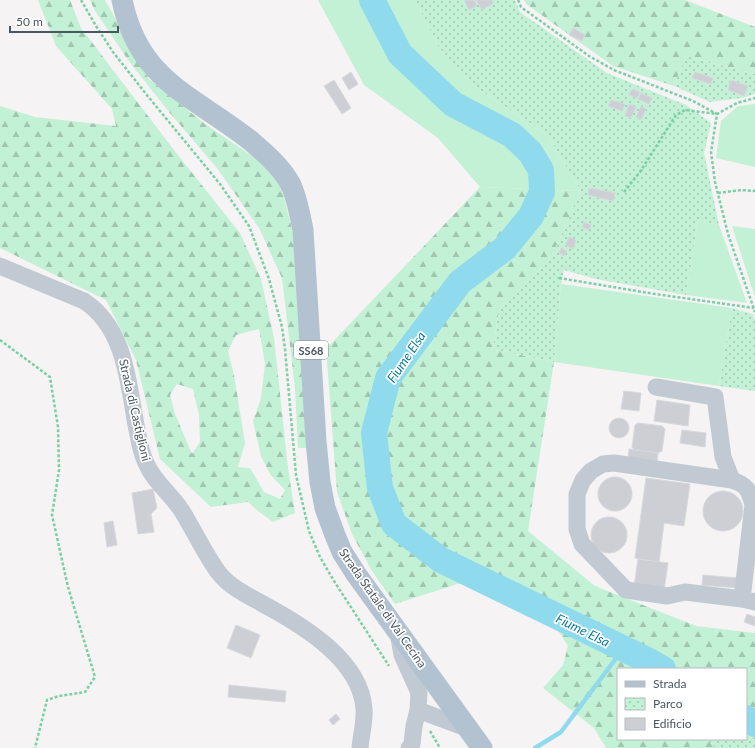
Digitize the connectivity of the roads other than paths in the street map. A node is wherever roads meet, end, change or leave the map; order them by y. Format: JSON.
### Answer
{"nodes":[{"id":1,"x":122,"y":0,"type":"edge"},
{"id":2,"x":0,"y":266,"type":"edge"},
{"id":3,"x":656,"y":387,"type":"dead end"},
{"id":4,"x":732,"y":480,"type":"junction"},
{"id":5,"x":748,"y":601,"type":"edge"},
{"id":6,"x":398,"y":632,"type":"junction"},
{"id":7,"x":418,"y":710,"type":"junction"},
{"id":8,"x":469,"y":729,"type":"junction"},
{"id":9,"x":360,"y":748,"type":"edge"},
{"id":10,"x":409,"y":748,"type":"edge"},
{"id":11,"x":482,"y":748,"type":"edge"}],
"edges":[{"from":1,"to":6,"type":"main road","name":"Strada Statale di Val Cecina","number":"SS68"},
{"from":2,"to":9,"type":"street","name":"Strada di Castiglioni"},
{"from":3,"to":4,"type":"street"},
{"from":4,"to":5,"type":"street"},
{"from":4,"to":5,"type":"street"},
{"from":6,"to":7,"type":"street"},
{"from":6,"to":8,"type":"main road","name":"Strada Statale di Val Cecina","number":"SS68"},
{"from":7,"to":8,"type":"street"},
{"from":7,"to":10,"type":"street"},
{"from":8,"to":11,"type":"main road","name":"Strada Statale di Val Cecina","number":"SS68"}]}
